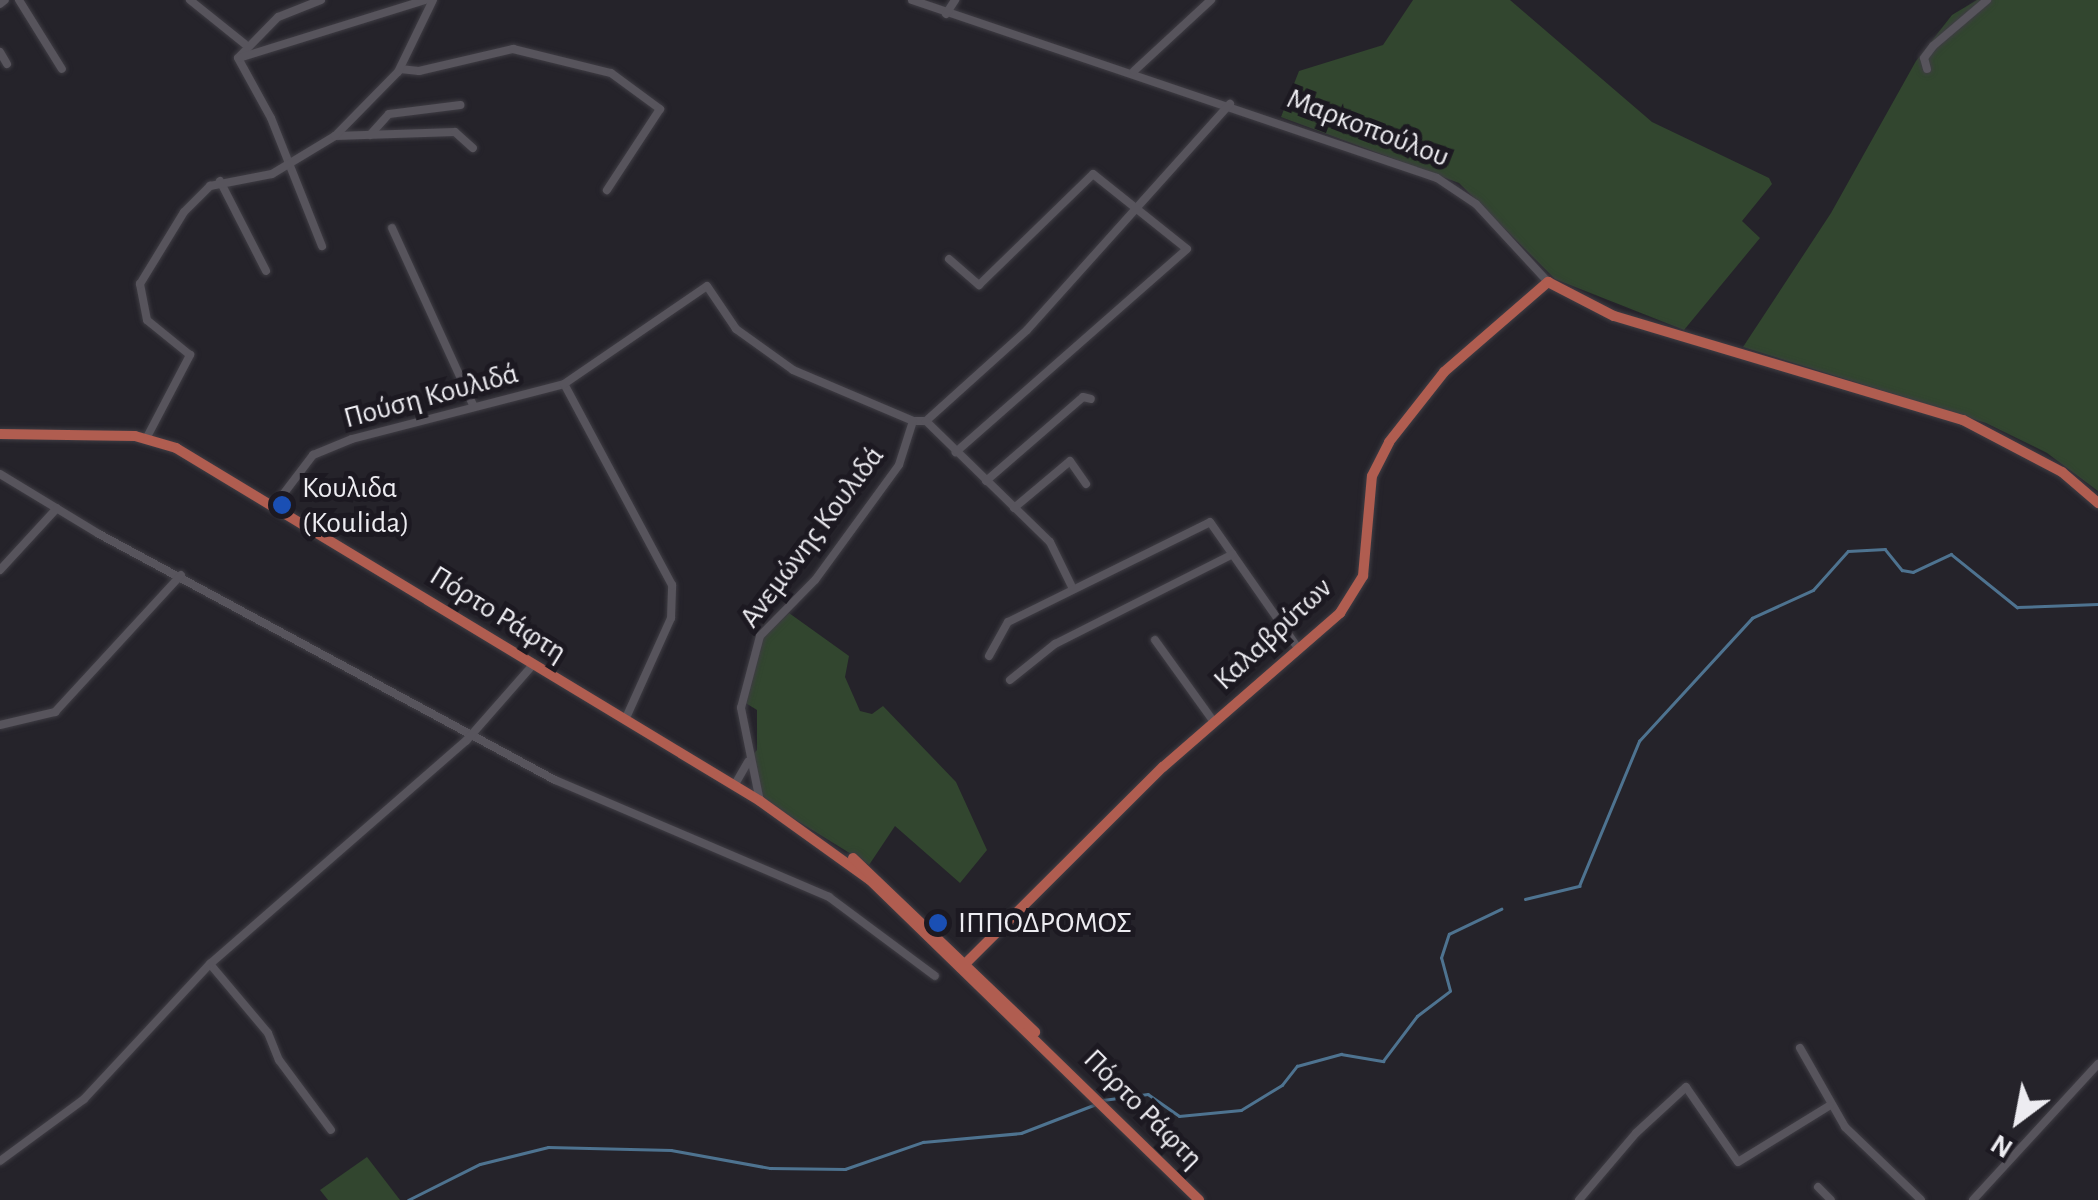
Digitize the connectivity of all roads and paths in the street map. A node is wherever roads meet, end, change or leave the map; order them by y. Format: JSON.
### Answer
{"nodes":[{"id":1,"x":18,"y":0,"type":"edge"},
{"id":2,"x":190,"y":0,"type":"edge"},
{"id":3,"x":282,"y":0,"type":"edge"},
{"id":4,"x":321,"y":0,"type":"edge"},
{"id":5,"x":425,"y":0,"type":"edge"},
{"id":6,"x":434,"y":0,"type":"edge"},
{"id":7,"x":912,"y":0,"type":"edge"},
{"id":8,"x":956,"y":0,"type":"edge"},
{"id":9,"x":1211,"y":0,"type":"edge"},
{"id":10,"x":1986,"y":0,"type":"edge"},
{"id":11,"x":289,"y":12,"type":"junction"},
{"id":12,"x":946,"y":14,"type":"junction"},
{"id":13,"x":246,"y":44,"type":"junction"},
{"id":14,"x":0,"y":52,"type":"edge"},
{"id":15,"x":238,"y":58,"type":"junction"},
{"id":16,"x":7,"y":64,"type":"dead end"},
{"id":17,"x":62,"y":69,"type":"dead end"},
{"id":18,"x":400,"y":69,"type":"junction"},
{"id":19,"x":1927,"y":70,"type":"dead end"},
{"id":20,"x":1134,"y":71,"type":"junction"},
{"id":21,"x":1230,"y":104,"type":"junction"},
{"id":22,"x":460,"y":105,"type":"dead end"},
{"id":23,"x":370,"y":135,"type":"junction"},
{"id":24,"x":335,"y":136,"type":"junction"},
{"id":25,"x":473,"y":148,"type":"dead end"},
{"id":26,"x":288,"y":168,"type":"junction"},
{"id":27,"x":220,"y":181,"type":"junction"},
{"id":28,"x":608,"y":190,"type":"dead end"},
{"id":29,"x":1140,"y":208,"type":"junction"},
{"id":30,"x":392,"y":228,"type":"dead end"},
{"id":31,"x":322,"y":246,"type":"dead end"},
{"id":32,"x":949,"y":259,"type":"dead end"},
{"id":33,"x":266,"y":272,"type":"dead end"},
{"id":34,"x":1548,"y":282,"type":"junction"},
{"id":35,"x":564,"y":384,"type":"junction"},
{"id":36,"x":473,"y":406,"type":"junction"},
{"id":37,"x":1072,"y":406,"type":"dead end"},
{"id":38,"x":913,"y":421,"type":"junction"},
{"id":39,"x":926,"y":421,"type":"junction"},
{"id":40,"x":0,"y":434,"type":"edge"},
{"id":41,"x":147,"y":437,"type":"junction"},
{"id":42,"x":956,"y":452,"type":"junction"},
{"id":43,"x":999,"y":472,"type":"junction"},
{"id":44,"x":0,"y":474,"type":"edge"},
{"id":45,"x":986,"y":481,"type":"junction"},
{"id":46,"x":1086,"y":484,"type":"dead end"},
{"id":47,"x":998,"y":492,"type":"junction"},
{"id":48,"x":2098,"y":503,"type":"edge"},
{"id":49,"x":275,"y":504,"type":"junction"},
{"id":50,"x":57,"y":508,"type":"junction"},
{"id":51,"x":1014,"y":508,"type":"junction"},
{"id":52,"x":1233,"y":554,"type":"junction"},
{"id":53,"x":0,"y":570,"type":"edge"},
{"id":54,"x":181,"y":575,"type":"junction"},
{"id":55,"x":1074,"y":588,"type":"junction"},
{"id":56,"x":1155,"y":640,"type":"dead end"},
{"id":57,"x":1298,"y":648,"type":"junction"},
{"id":58,"x":989,"y":656,"type":"dead end"},
{"id":59,"x":532,"y":666,"type":"junction"},
{"id":60,"x":1010,"y":680,"type":"dead end"},
{"id":61,"x":626,"y":720,"type":"junction"},
{"id":62,"x":1214,"y":722,"type":"junction"},
{"id":63,"x":0,"y":725,"type":"edge"},
{"id":64,"x":474,"y":732,"type":"junction"},
{"id":65,"x":748,"y":762,"type":"junction"},
{"id":66,"x":734,"y":786,"type":"junction"},
{"id":67,"x":760,"y":801,"type":"junction"},
{"id":68,"x":791,"y":822,"type":"junction"},
{"id":69,"x":941,"y":948,"type":"junction"},
{"id":70,"x":961,"y":963,"type":"junction"},
{"id":71,"x":210,"y":964,"type":"junction"},
{"id":72,"x":926,"y":968,"type":"junction"},
{"id":73,"x":935,"y":976,"type":"dead end"},
{"id":74,"x":1800,"y":1048,"type":"dead end"},
{"id":75,"x":2098,"y":1064,"type":"edge"},
{"id":76,"x":1829,"y":1106,"type":"junction"},
{"id":77,"x":331,"y":1130,"type":"dead end"},
{"id":78,"x":0,"y":1162,"type":"edge"},
{"id":79,"x":1818,"y":1186,"type":"dead end"},
{"id":80,"x":1199,"y":1200,"type":"edge"},
{"id":81,"x":1579,"y":1200,"type":"edge"},
{"id":82,"x":1831,"y":1200,"type":"edge"},
{"id":83,"x":1921,"y":1200,"type":"edge"},
{"id":84,"x":1973,"y":1200,"type":"edge"}],
"edges":[{"from":1,"to":17,"type":"street"},
{"from":2,"to":13,"type":"street"},
{"from":3,"to":11,"type":"street"},
{"from":4,"to":11,"type":"street"},
{"from":5,"to":15,"type":"street"},
{"from":6,"to":18,"type":"street"},
{"from":7,"to":12,"type":"street","name":"Μαρκοπούλου"},
{"from":8,"to":12,"type":"street"},
{"from":9,"to":20,"type":"street"},
{"from":10,"to":19,"type":"street"},
{"from":11,"to":13,"type":"street"},
{"from":12,"to":20,"type":"street","name":"Μαρκοπούλου"},
{"from":13,"to":15,"type":"street"},
{"from":14,"to":16,"type":"street"},
{"from":15,"to":26,"type":"street"},
{"from":18,"to":24,"type":"street"},
{"from":18,"to":28,"type":"street"},
{"from":20,"to":21,"type":"street","name":"Μαρκοπούλου"},
{"from":21,"to":29,"type":"street"},
{"from":21,"to":34,"type":"street","name":"Μαρκοπούλου"},
{"from":22,"to":23,"type":"street"},
{"from":23,"to":24,"type":"street"},
{"from":23,"to":25,"type":"street"},
{"from":24,"to":26,"type":"street"},
{"from":26,"to":27,"type":"street"},
{"from":26,"to":31,"type":"street"},
{"from":27,"to":33,"type":"street"},
{"from":27,"to":41,"type":"street"},
{"from":29,"to":32,"type":"street"},
{"from":29,"to":39,"type":"street"},
{"from":29,"to":42,"type":"street"},
{"from":30,"to":36,"type":"street"},
{"from":34,"to":48,"type":"main road","name":"Μαρκοπούλου"},
{"from":34,"to":57,"type":"main road","name":"Καλαβρύτων"},
{"from":35,"to":36,"type":"street","name":"Πούση Κουλιδά"},
{"from":35,"to":38,"type":"street","name":"Ανεμώνης Κουλιδά"},
{"from":35,"to":61,"type":"street"},
{"from":36,"to":49,"type":"street","name":"Πούση Κουλιδά"},
{"from":37,"to":43,"type":"street"},
{"from":38,"to":39,"type":"street"},
{"from":38,"to":65,"type":"street","name":"Ανεμώνης Κουλιδά"},
{"from":39,"to":42,"type":"street"},
{"from":40,"to":41,"type":"main road","name":"Πόρτο Ράφτη"},
{"from":41,"to":49,"type":"main road","name":"Πόρτο Ράφτη"},
{"from":42,"to":45,"type":"street"},
{"from":43,"to":45,"type":"street"},
{"from":43,"to":47,"type":"street"},
{"from":44,"to":50,"type":"street"},
{"from":45,"to":47,"type":"street"},
{"from":46,"to":51,"type":"street"},
{"from":47,"to":51,"type":"street"},
{"from":49,"to":59,"type":"main road","name":"Πόρτο Ράφτη"},
{"from":50,"to":53,"type":"street"},
{"from":50,"to":54,"type":"street"},
{"from":51,"to":55,"type":"street"},
{"from":52,"to":55,"type":"street"},
{"from":52,"to":57,"type":"street"},
{"from":52,"to":60,"type":"street"},
{"from":54,"to":63,"type":"street"},
{"from":54,"to":64,"type":"street"},
{"from":55,"to":58,"type":"street"},
{"from":56,"to":62,"type":"street"},
{"from":57,"to":62,"type":"main road","name":"Καλαβρύτων"},
{"from":59,"to":61,"type":"main road","name":"Πόρτο Ράφτη"},
{"from":59,"to":64,"type":"street"},
{"from":61,"to":66,"type":"main road","name":"Πόρτο Ράφτη"},
{"from":62,"to":70,"type":"main road","name":"Καλαβρύτων"},
{"from":64,"to":71,"type":"street"},
{"from":64,"to":72,"type":"street"},
{"from":65,"to":66,"type":"street"},
{"from":65,"to":67,"type":"street","name":"Ανεμώνης Κουλιδά"},
{"from":66,"to":67,"type":"main road","name":"Πόρτο Ράφτη"},
{"from":67,"to":68,"type":"main road","name":"Πόρτο Ράφτη"},
{"from":68,"to":69,"type":"main road","name":"Πόρτο Ράφτη"},
{"from":68,"to":70,"type":"main road","name":"Πόρτο Ράφτη"},
{"from":69,"to":70,"type":"main road","name":"Πόρτο Ράφτη"},
{"from":69,"to":72,"type":"street"},
{"from":70,"to":80,"type":"main road","name":"Πόρτο Ράφτη"},
{"from":71,"to":77,"type":"street"},
{"from":71,"to":78,"type":"street"},
{"from":72,"to":73,"type":"street"},
{"from":74,"to":76,"type":"street"},
{"from":75,"to":84,"type":"street"},
{"from":76,"to":81,"type":"street"},
{"from":76,"to":83,"type":"street"},
{"from":79,"to":82,"type":"street"}]}
